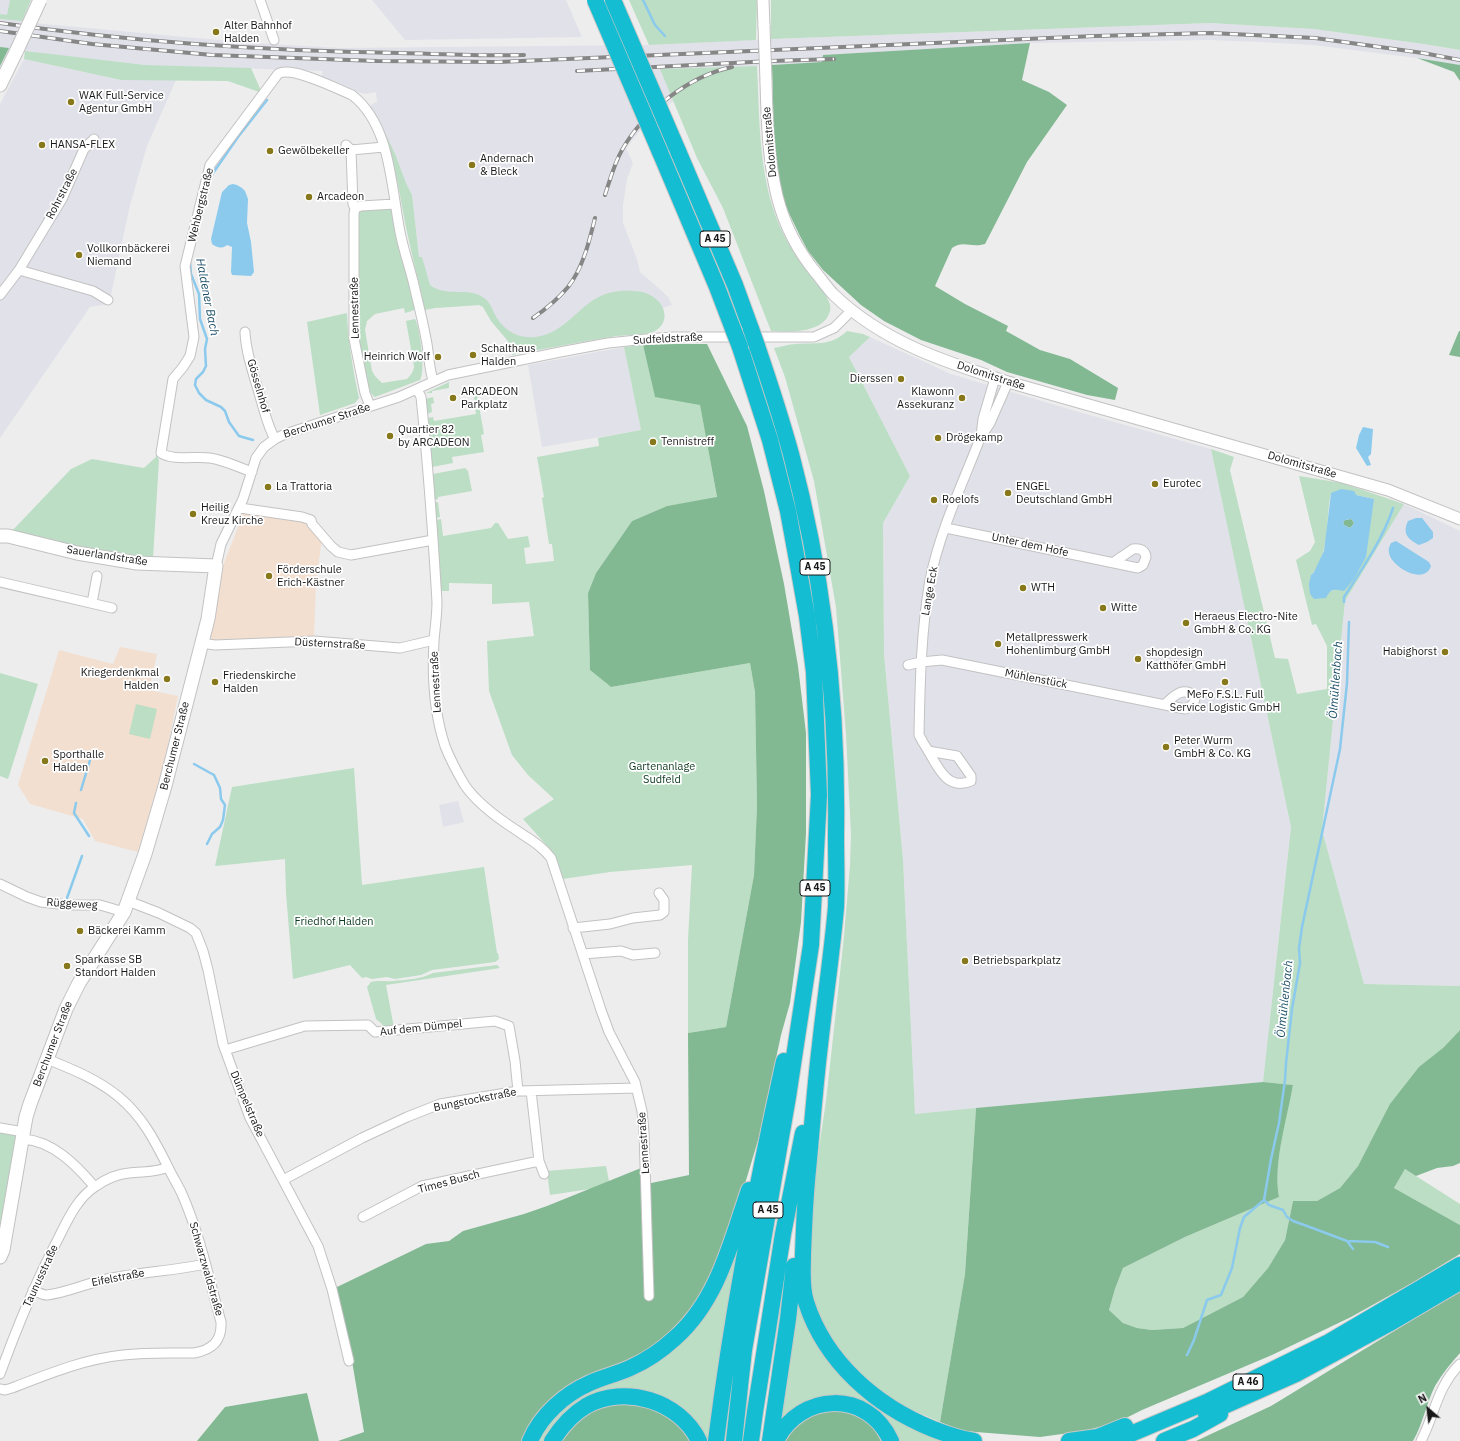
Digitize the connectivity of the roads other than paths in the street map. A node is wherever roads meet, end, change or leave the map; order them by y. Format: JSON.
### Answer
{"nodes":[{"id":1,"x":40,"y":0,"type":"edge"},
{"id":2,"x":260,"y":0,"type":"edge"},
{"id":3,"x":595,"y":0,"type":"edge"},
{"id":4,"x":613,"y":0,"type":"edge"},
{"id":5,"x":763,"y":0,"type":"edge"},
{"id":6,"x":274,"y":40,"type":"dead end"},
{"id":7,"x":0,"y":84,"type":"edge"},
{"id":8,"x":94,"y":139,"type":"dead end"},
{"id":9,"x":384,"y":147,"type":"junction"},
{"id":10,"x":395,"y":204,"type":"junction"},
{"id":11,"x":355,"y":208,"type":"junction"},
{"id":12,"x":19,"y":270,"type":"junction"},
{"id":13,"x":0,"y":295,"type":"edge"},
{"id":14,"x":108,"y":300,"type":"dead end"},
{"id":15,"x":852,"y":310,"type":"junction"},
{"id":16,"x":245,"y":332,"type":"dead end"},
{"id":17,"x":478,"y":368,"type":"joint"},
{"id":18,"x":995,"y":378,"type":"junction"},
{"id":19,"x":433,"y":380,"type":"junction"},
{"id":20,"x":1008,"y":382,"type":"junction"},
{"id":21,"x":417,"y":389,"type":"junction"},
{"id":22,"x":370,"y":406,"type":"junction"},
{"id":23,"x":981,"y":436,"type":"junction"},
{"id":24,"x":275,"y":439,"type":"junction"},
{"id":25,"x":252,"y":472,"type":"junction"},
{"id":26,"x":240,"y":508,"type":"junction"},
{"id":27,"x":1460,"y":519,"type":"edge"},
{"id":28,"x":946,"y":528,"type":"junction"},
{"id":29,"x":0,"y":536,"type":"edge"},
{"id":30,"x":433,"y":540,"type":"junction"},
{"id":31,"x":1114,"y":562,"type":"dead end"},
{"id":32,"x":216,"y":566,"type":"junction"},
{"id":33,"x":97,"y":576,"type":"dead end"},
{"id":34,"x":0,"y":582,"type":"edge"},
{"id":35,"x":92,"y":604,"type":"junction"},
{"id":36,"x":112,"y":608,"type":"dead end"},
{"id":37,"x":434,"y":640,"type":"junction"},
{"id":38,"x":201,"y":643,"type":"junction"},
{"id":39,"x":921,"y":662,"type":"junction"},
{"id":40,"x":908,"y":665,"type":"dead end"},
{"id":41,"x":1164,"y":705,"type":"dead end"},
{"id":42,"x":928,"y":751,"type":"junction"},
{"id":43,"x":0,"y":884,"type":"edge"},
{"id":44,"x":659,"y":893,"type":"dead end"},
{"id":45,"x":126,"y":906,"type":"junction"},
{"id":46,"x":573,"y":928,"type":"junction"},
{"id":47,"x":656,"y":953,"type":"dead end"},
{"id":48,"x":583,"y":954,"type":"junction"},
{"id":49,"x":805,"y":980,"type":"junction"},
{"id":50,"x":820,"y":1044,"type":"junction"},
{"id":51,"x":225,"y":1050,"type":"junction"},
{"id":52,"x":47,"y":1060,"type":"junction"},
{"id":53,"x":636,"y":1088,"type":"junction"},
{"id":54,"x":518,"y":1091,"type":"junction"},
{"id":55,"x":531,"y":1091,"type":"junction"},
{"id":56,"x":0,"y":1128,"type":"edge"},
{"id":57,"x":23,"y":1136,"type":"junction"},
{"id":58,"x":765,"y":1146,"type":"junction"},
{"id":59,"x":539,"y":1160,"type":"junction"},
{"id":60,"x":168,"y":1167,"type":"junction"},
{"id":61,"x":544,"y":1174,"type":"dead end"},
{"id":62,"x":283,"y":1180,"type":"junction"},
{"id":63,"x":94,"y":1186,"type":"junction"},
{"id":64,"x":804,"y":1212,"type":"junction"},
{"id":65,"x":363,"y":1217,"type":"dead end"},
{"id":66,"x":0,"y":1257,"type":"edge"},
{"id":67,"x":205,"y":1264,"type":"junction"},
{"id":68,"x":1460,"y":1265,"type":"edge"},
{"id":69,"x":1460,"y":1282,"type":"edge"},
{"id":70,"x":33,"y":1290,"type":"junction"},
{"id":71,"x":649,"y":1296,"type":"dead end"},
{"id":72,"x":349,"y":1361,"type":"dead end"},
{"id":73,"x":1460,"y":1364,"type":"edge"},
{"id":74,"x":0,"y":1374,"type":"edge"},
{"id":75,"x":1276,"y":1383,"type":"junction"},
{"id":76,"x":0,"y":1389,"type":"edge"},
{"id":77,"x":1101,"y":1439,"type":"edge"},
{"id":78,"x":530,"y":1441,"type":"edge"},
{"id":79,"x":552,"y":1441,"type":"edge"},
{"id":80,"x":699,"y":1441,"type":"edge"},
{"id":81,"x":716,"y":1441,"type":"edge"},
{"id":82,"x":734,"y":1441,"type":"edge"},
{"id":83,"x":751,"y":1441,"type":"edge"},
{"id":84,"x":770,"y":1441,"type":"edge"},
{"id":85,"x":776,"y":1441,"type":"edge"},
{"id":86,"x":890,"y":1441,"type":"edge"},
{"id":87,"x":974,"y":1441,"type":"edge"},
{"id":88,"x":1069,"y":1441,"type":"edge"},
{"id":89,"x":1144,"y":1441,"type":"edge"},
{"id":90,"x":1164,"y":1441,"type":"edge"},
{"id":91,"x":1421,"y":1441,"type":"edge"}],
"edges":[{"from":1,"to":7,"type":"main road","bridge":true},
{"from":2,"to":6,"type":"street"},
{"from":3,"to":49,"type":"highway","number":"A 45","bridge":true},
{"from":4,"to":50,"type":"highway","number":"A 45","bridge":true},
{"from":5,"to":15,"type":"street","name":"Dolomitstraße","bridge":true},
{"from":8,"to":12,"type":"street","name":"Rohrstraße"},
{"from":9,"to":10,"type":"street"},
{"from":9,"to":11,"type":"street","name":"Lennestraße"},
{"from":9,"to":25,"type":"street","name":"Wehbergstraße"},
{"from":10,"to":11,"type":"street"},
{"from":10,"to":19,"type":"street"},
{"from":11,"to":22,"type":"street","name":"Lennestraße"},
{"from":12,"to":13,"type":"street","name":"Rohrstraße"},
{"from":12,"to":14,"type":"street"},
{"from":15,"to":17,"type":"street","name":"Sudfeldstraße"},
{"from":15,"to":18,"type":"street","name":"Dolomitstraße"},
{"from":16,"to":24,"type":"street","name":"Gösselnhof"},
{"from":17,"to":19,"type":"street","name":"Berchumer Straße"},
{"from":18,"to":20,"type":"street","name":"Dolomitstraße"},
{"from":18,"to":23,"type":"street","name":"Lange Eck"},
{"from":19,"to":21,"type":"street","name":"Berchumer Straße"},
{"from":20,"to":23,"type":"street","name":"Lange Eck"},
{"from":20,"to":27,"type":"street","name":"Dolomitstraße"},
{"from":21,"to":22,"type":"street","name":"Berchumer Straße"},
{"from":21,"to":30,"type":"street","name":"Lennestraße"},
{"from":22,"to":24,"type":"street","name":"Berchumer Straße"},
{"from":23,"to":28,"type":"street","name":"Lange Eck"},
{"from":24,"to":25,"type":"street","name":"Berchumer Straße"},
{"from":25,"to":26,"type":"street","name":"Berchumer Straße"},
{"from":26,"to":30,"type":"street"},
{"from":26,"to":32,"type":"street","name":"Berchumer Straße"},
{"from":28,"to":31,"type":"street","name":"Unter dem Hofe"},
{"from":28,"to":39,"type":"street","name":"Lange Eck"},
{"from":29,"to":32,"type":"main road","name":"Sauerlandstraße"},
{"from":30,"to":37,"type":"street","name":"Lennestraße"},
{"from":32,"to":38,"type":"main road","name":"Berchumer Straße"},
{"from":33,"to":35,"type":"street"},
{"from":34,"to":35,"type":"street"},
{"from":35,"to":36,"type":"street"},
{"from":37,"to":38,"type":"street","name":"Düsternstraße"},
{"from":37,"to":46,"type":"street","name":"Lennestraße"},
{"from":38,"to":45,"type":"main road","name":"Berchumer Straße"},
{"from":39,"to":40,"type":"street","name":"Mühlenstück"},
{"from":39,"to":41,"type":"street","name":"Mühlenstück"},
{"from":39,"to":42,"type":"street","name":"Lange Eck"},
{"from":42,"to":42,"type":"street","name":"Lange Eck"},
{"from":43,"to":45,"type":"street","name":"Rüggeweg"},
{"from":44,"to":46,"type":"street"},
{"from":45,"to":51,"type":"street","name":"Dümpelstraße"},
{"from":45,"to":52,"type":"main road","name":"Berchumer Straße"},
{"from":46,"to":48,"type":"street","name":"Lennestraße"},
{"from":47,"to":48,"type":"street"},
{"from":48,"to":53,"type":"street","name":"Lennestraße"},
{"from":49,"to":58,"type":"highway"},
{"from":49,"to":82,"type":"highway","number":"A 45"},
{"from":50,"to":64,"type":"highway"},
{"from":50,"to":83,"type":"highway","number":"A 45"},
{"from":51,"to":54,"type":"street","name":"Auf dem Dümpel"},
{"from":51,"to":62,"type":"street","name":"Dümpelstraße"},
{"from":52,"to":57,"type":"main road","name":"Berchumer Straße"},
{"from":52,"to":60,"type":"street","name":"Schwarzwaldstraße"},
{"from":53,"to":55,"type":"street","name":"Bungstockstraße"},
{"from":53,"to":71,"type":"street","name":"Lennestraße"},
{"from":54,"to":55,"type":"street","name":"Bungstockstraße"},
{"from":54,"to":62,"type":"street","name":"Bungstockstraße"},
{"from":55,"to":59,"type":"street"},
{"from":56,"to":57,"type":"street"},
{"from":57,"to":63,"type":"street"},
{"from":57,"to":66,"type":"main road","name":"Berchumer Straße"},
{"from":58,"to":78,"type":"highway"},
{"from":58,"to":81,"type":"highway"},
{"from":59,"to":61,"type":"street"},
{"from":59,"to":65,"type":"street","name":"Times Busch"},
{"from":60,"to":63,"type":"street","name":"Taunusstraße"},
{"from":60,"to":67,"type":"street","name":"Schwarzwaldstraße"},
{"from":62,"to":72,"type":"street","name":"Dümpelstraße"},
{"from":63,"to":70,"type":"street","name":"Taunusstraße"},
{"from":64,"to":84,"type":"highway"},
{"from":64,"to":87,"type":"highway"},
{"from":67,"to":70,"type":"street","name":"Eifelstraße"},
{"from":67,"to":76,"type":"street","name":"Schwarzwaldstraße"},
{"from":68,"to":77,"type":"highway"},
{"from":69,"to":75,"type":"highway","number":"A 46"},
{"from":70,"to":74,"type":"street","name":"Taunusstraße"},
{"from":73,"to":91,"type":"street"},
{"from":75,"to":89,"type":"highway","number":"A 46"},
{"from":75,"to":90,"type":"highway"},
{"from":77,"to":88,"type":"highway"},
{"from":79,"to":80,"type":"highway"},
{"from":85,"to":86,"type":"highway"}]}
